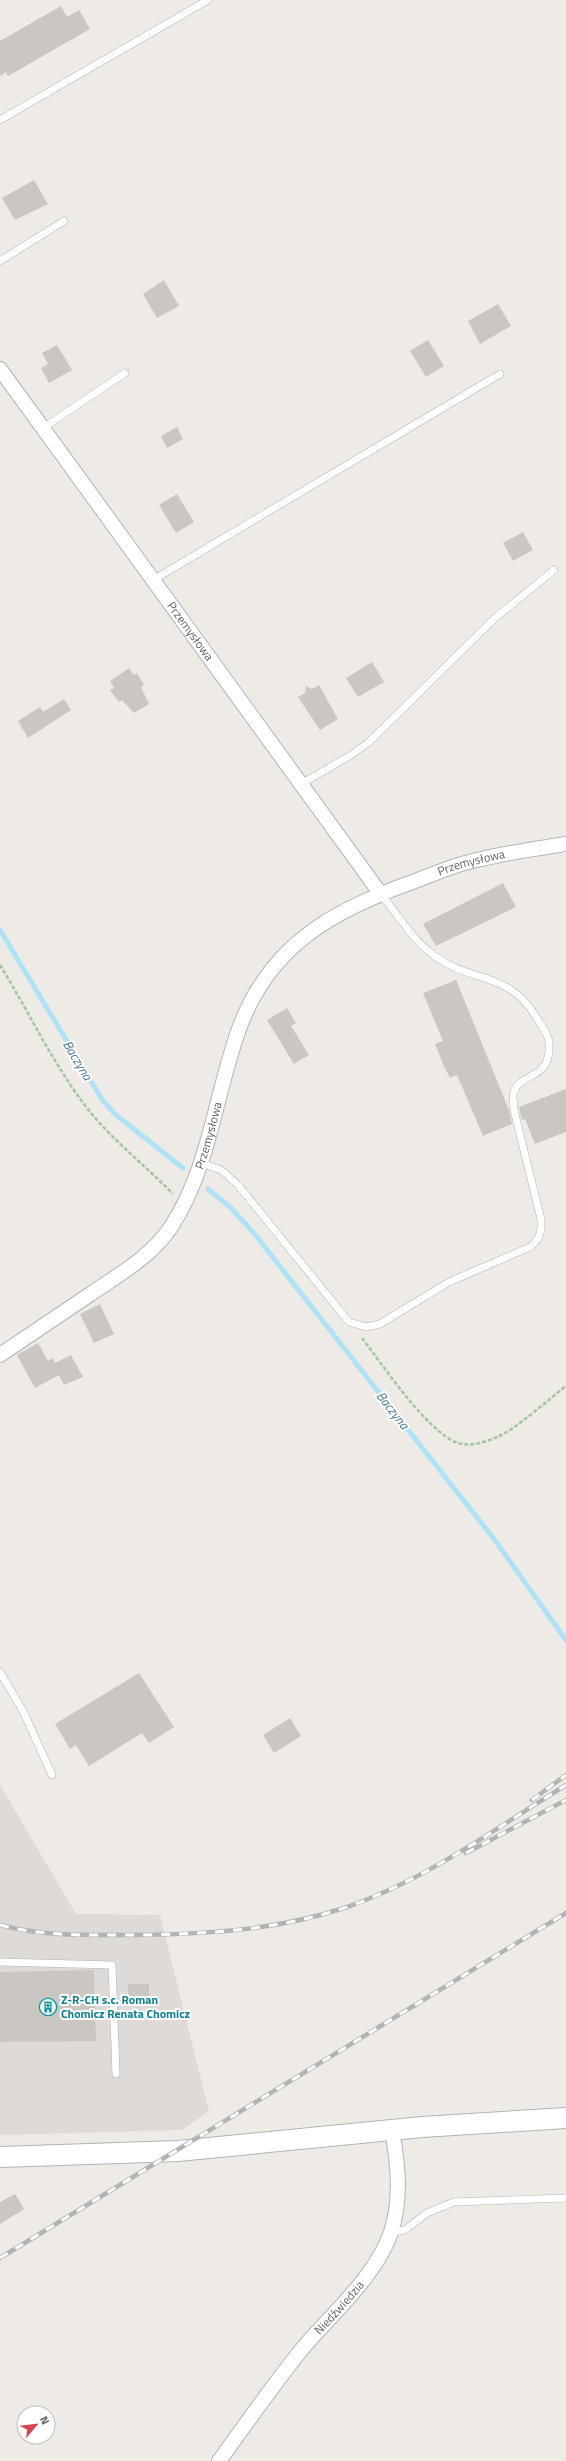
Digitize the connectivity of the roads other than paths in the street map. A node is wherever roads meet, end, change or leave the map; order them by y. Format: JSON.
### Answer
{"nodes":[{"id":1,"x":208,"y":0,"type":"edge"},
{"id":2,"x":0,"y":120,"type":"edge"},
{"id":3,"x":64,"y":221,"type":"dead end"},
{"id":4,"x":0,"y":261,"type":"edge"},
{"id":5,"x":0,"y":369,"type":"edge"},
{"id":6,"x":125,"y":373,"type":"dead end"},
{"id":7,"x":500,"y":374,"type":"dead end"},
{"id":8,"x":43,"y":428,"type":"junction"},
{"id":9,"x":554,"y":570,"type":"dead end"},
{"id":10,"x":153,"y":580,"type":"junction"},
{"id":11,"x":301,"y":784,"type":"junction"},
{"id":12,"x":566,"y":844,"type":"edge"},
{"id":13,"x":380,"y":893,"type":"junction"},
{"id":14,"x":202,"y":1163,"type":"junction"},
{"id":15,"x":0,"y":1355,"type":"edge"},
{"id":16,"x":0,"y":1672,"type":"edge"},
{"id":17,"x":52,"y":1775,"type":"dead end"},
{"id":18,"x":0,"y":1962,"type":"edge"},
{"id":19,"x":116,"y":2074,"type":"dead end"},
{"id":20,"x":566,"y":2118,"type":"edge"},
{"id":21,"x":392,"y":2130,"type":"junction"},
{"id":22,"x":0,"y":2157,"type":"edge"},
{"id":23,"x":566,"y":2198,"type":"edge"},
{"id":24,"x":391,"y":2232,"type":"junction"},
{"id":25,"x":219,"y":2461,"type":"edge"}],
"edges":[{"from":1,"to":2,"type":"lane"},
{"from":3,"to":4,"type":"lane"},
{"from":5,"to":8,"type":"street","name":"Przemysłowa"},
{"from":6,"to":8,"type":"lane"},
{"from":7,"to":10,"type":"lane"},
{"from":8,"to":10,"type":"street","name":"Przemysłowa"},
{"from":9,"to":11,"type":"lane"},
{"from":10,"to":11,"type":"street","name":"Przemysłowa"},
{"from":11,"to":13,"type":"street","name":"Przemysłowa"},
{"from":12,"to":13,"type":"street","name":"Przemysłowa"},
{"from":13,"to":14,"type":"street","name":"Przemysłowa"},
{"from":13,"to":14,"type":"lane"},
{"from":14,"to":15,"type":"street","name":"Przemysłowa"},
{"from":16,"to":17,"type":"lane"},
{"from":18,"to":19,"type":"lane"},
{"from":20,"to":21,"type":"main road"},
{"from":21,"to":22,"type":"main road"},
{"from":21,"to":24,"type":"street","name":"Niedźwiedzia"},
{"from":23,"to":24,"type":"lane"},
{"from":24,"to":25,"type":"street","name":"Niedźwiedzia"}]}
